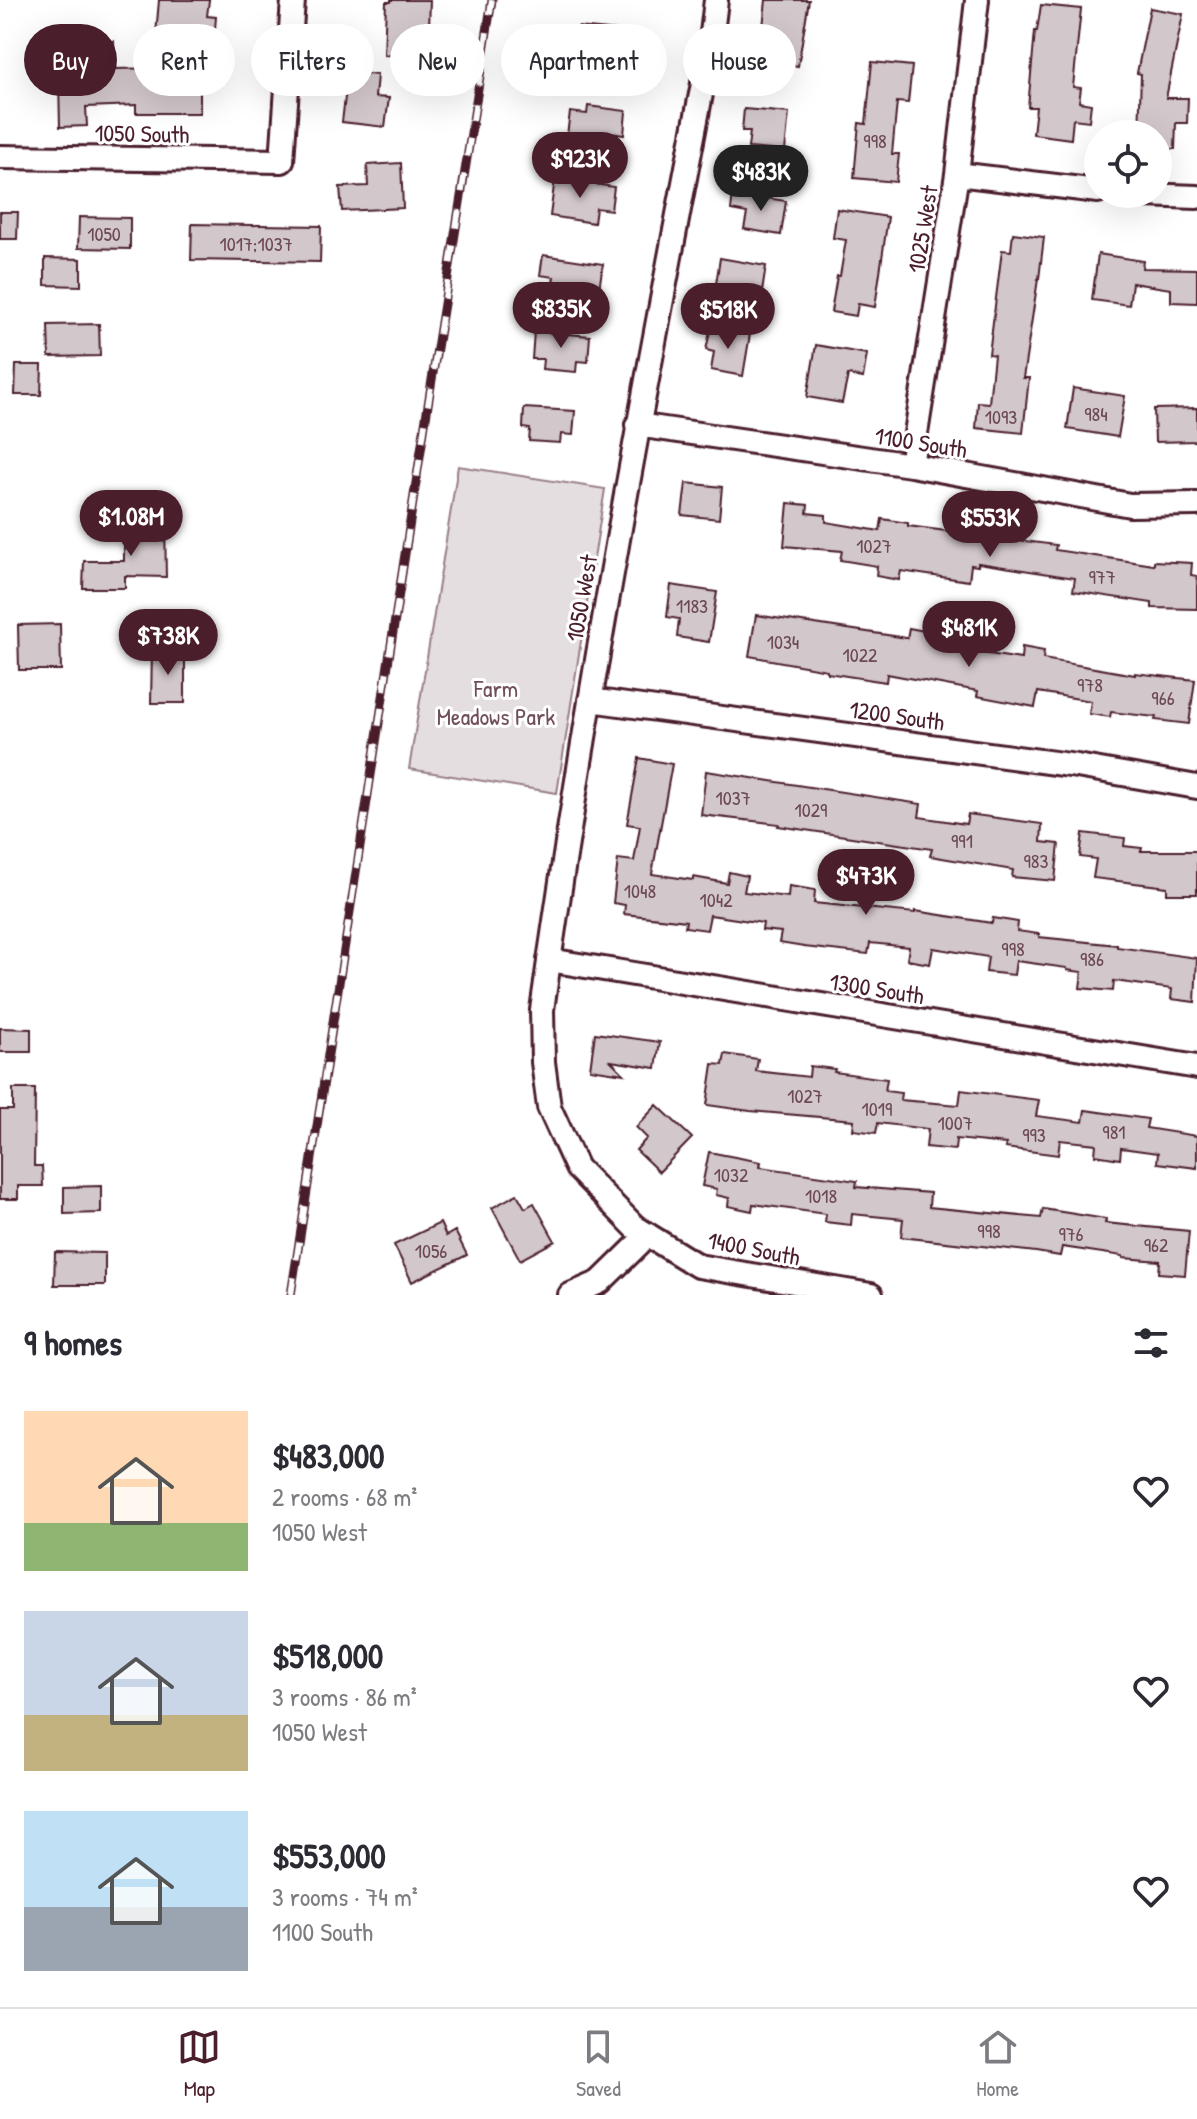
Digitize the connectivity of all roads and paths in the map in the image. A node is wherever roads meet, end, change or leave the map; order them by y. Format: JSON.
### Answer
{"nodes":[{"id":1,"x":293,"y":0,"type":"edge"},
{"id":2,"x":716,"y":0,"type":"edge"},
{"id":3,"x":977,"y":0,"type":"edge"},
{"id":4,"x":0,"y":157,"type":"edge"},
{"id":5,"x":957,"y":174,"type":"junction"},
{"id":6,"x":1084,"y":189,"type":"edge"},
{"id":7,"x":1172,"y":196,"type":"edge"},
{"id":8,"x":1197,"y":197,"type":"edge"},
{"id":9,"x":637,"y":425,"type":"junction"},
{"id":10,"x":911,"y":465,"type":"junction"},
{"id":11,"x":1197,"y":504,"type":"edge"},
{"id":12,"x":590,"y":700,"type":"junction"},
{"id":13,"x":1197,"y":787,"type":"edge"},
{"id":14,"x":549,"y":960,"type":"junction"},
{"id":15,"x":1197,"y":1067,"type":"edge"},
{"id":16,"x":642,"y":1231,"type":"junction"},
{"id":17,"x":570,"y":1295,"type":"edge"},
{"id":18,"x":871,"y":1295,"type":"edge"}],
"edges":[{"from":1,"to":4,"type":"street","name":"1050 South"},
{"from":2,"to":9,"type":"street","name":"1050 West"},
{"from":3,"to":5,"type":"street","name":"1025 West"},
{"from":5,"to":6,"type":"street"},
{"from":5,"to":10,"type":"street","name":"1025 West"},
{"from":7,"to":8,"type":"street"},
{"from":9,"to":10,"type":"street","name":"1100 South"},
{"from":9,"to":12,"type":"street","name":"1050 West"},
{"from":10,"to":11,"type":"street","name":"1100 South"},
{"from":12,"to":13,"type":"street","name":"1200 South"},
{"from":12,"to":14,"type":"street","name":"1050 West"},
{"from":14,"to":15,"type":"street","name":"1300 South"},
{"from":14,"to":16,"type":"street","name":"1050 West"},
{"from":16,"to":17,"type":"street"},
{"from":16,"to":18,"type":"street","name":"1400 South"}]}
